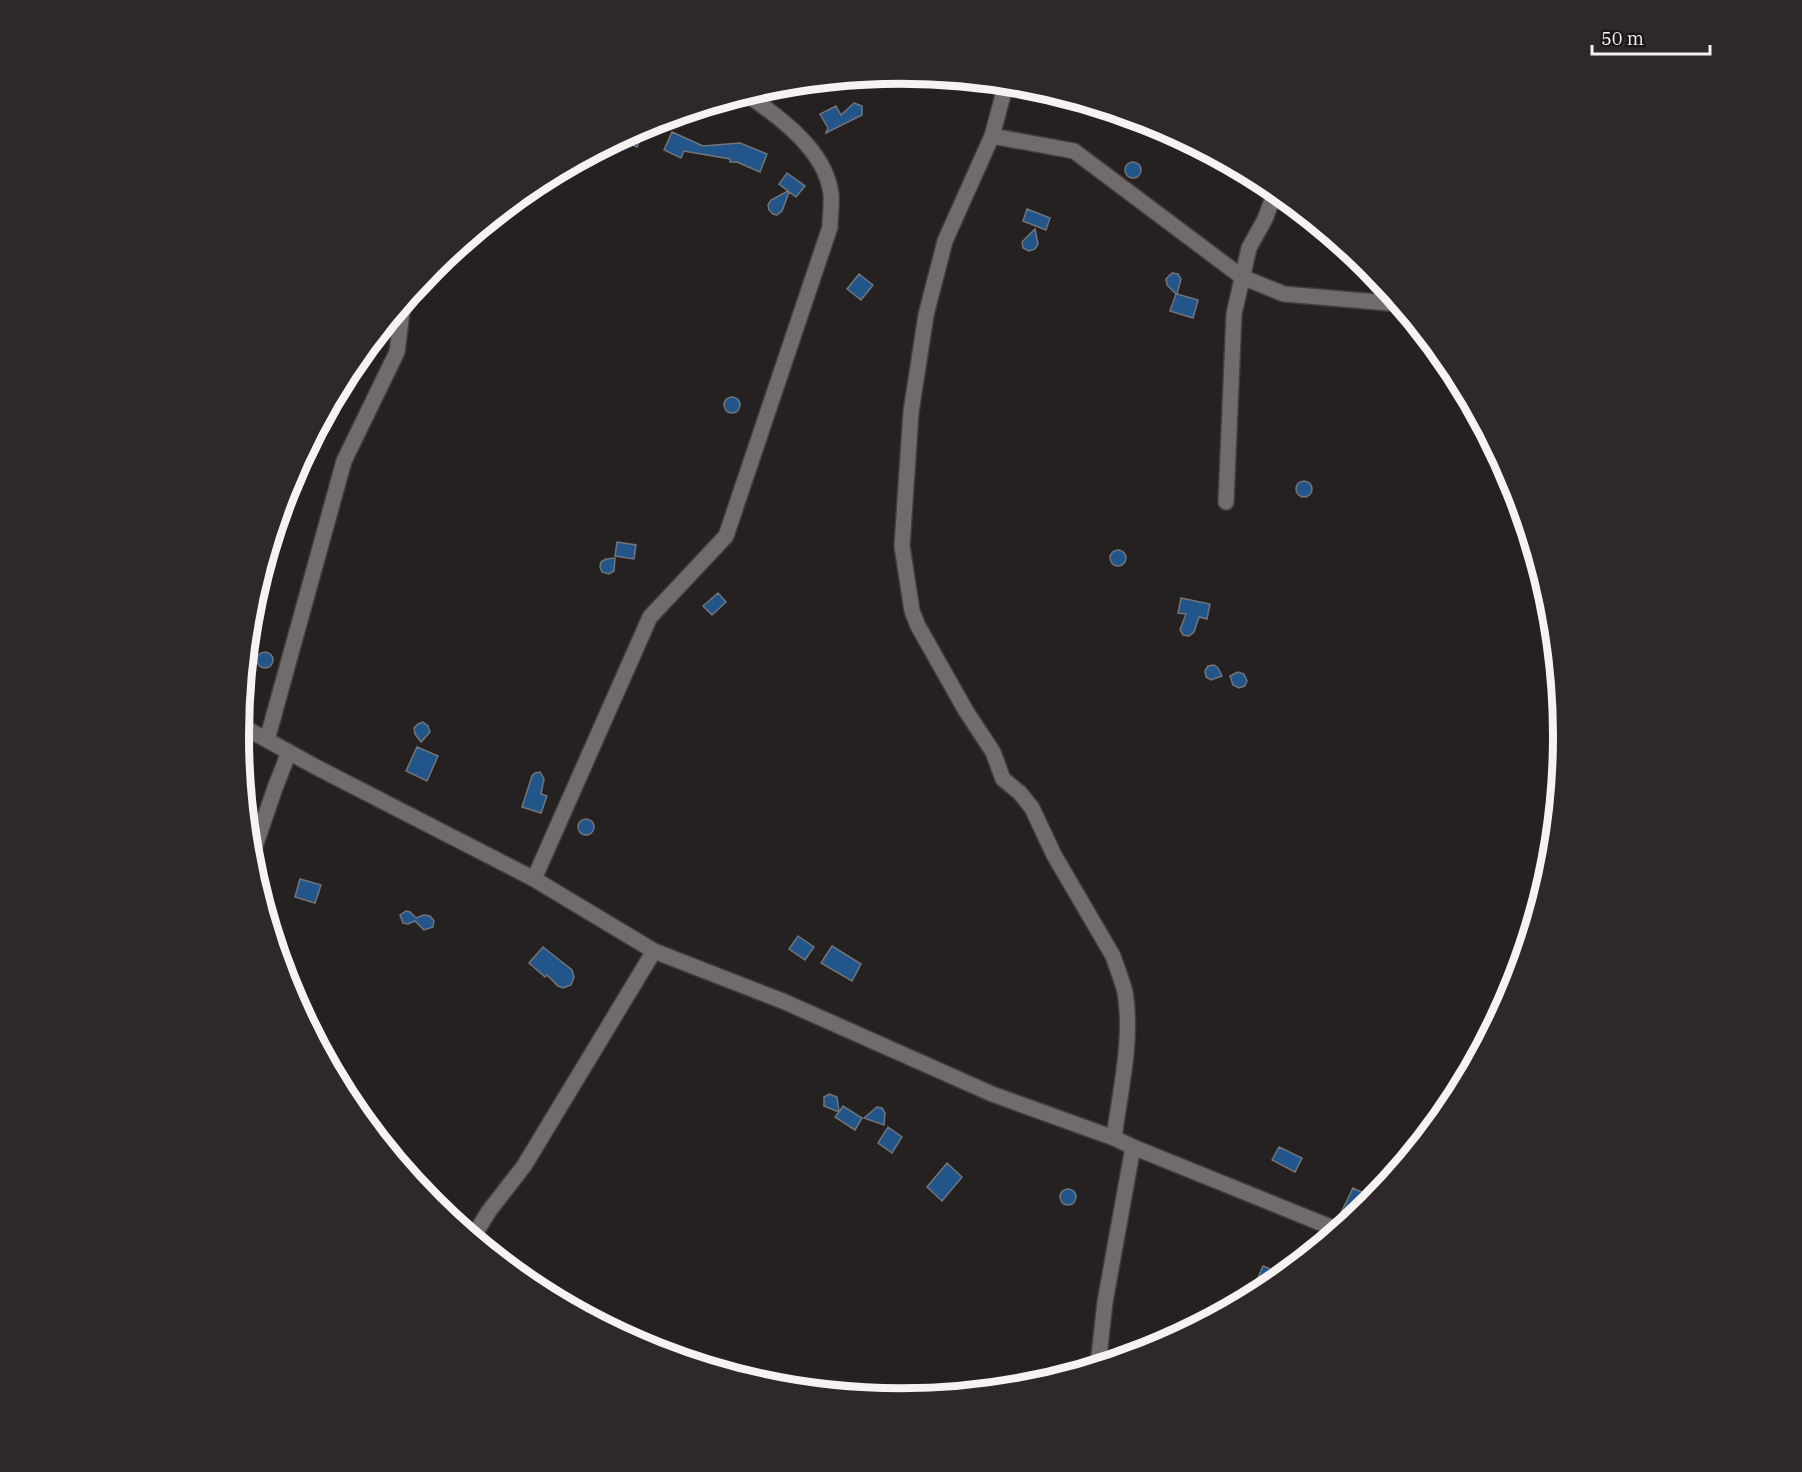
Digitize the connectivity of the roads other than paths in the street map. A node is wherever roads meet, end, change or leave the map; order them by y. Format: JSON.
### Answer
{"nodes":[{"id":1,"x":1004,"y":93,"type":"edge"},
{"id":2,"x":755,"y":101,"type":"edge"},
{"id":3,"x":992,"y":136,"type":"junction"},
{"id":4,"x":1272,"y":200,"type":"edge"},
{"id":5,"x":1242,"y":277,"type":"junction"},
{"id":6,"x":1388,"y":303,"type":"edge"},
{"id":7,"x":401,"y":318,"type":"edge"},
{"id":8,"x":1226,"y":502,"type":"dead end"},
{"id":9,"x":249,"y":730,"type":"edge"},
{"id":10,"x":267,"y":740,"type":"junction"},
{"id":11,"x":290,"y":752,"type":"junction"},
{"id":12,"x":258,"y":837,"type":"edge"},
{"id":13,"x":534,"y":879,"type":"junction"},
{"id":14,"x":654,"y":951,"type":"junction"},
{"id":15,"x":1114,"y":1138,"type":"junction"},
{"id":16,"x":1133,"y":1147,"type":"junction"},
{"id":17,"x":1330,"y":1227,"type":"edge"},
{"id":18,"x":477,"y":1231,"type":"edge"},
{"id":19,"x":1099,"y":1357,"type":"edge"}],
"edges":[{"from":1,"to":3,"type":"street"},
{"from":2,"to":13,"type":"street"},
{"from":3,"to":5,"type":"street"},
{"from":3,"to":15,"type":"street"},
{"from":4,"to":5,"type":"street"},
{"from":5,"to":6,"type":"street"},
{"from":5,"to":8,"type":"street"},
{"from":7,"to":10,"type":"street"},
{"from":9,"to":10,"type":"street"},
{"from":10,"to":11,"type":"street"},
{"from":11,"to":12,"type":"street"},
{"from":11,"to":13,"type":"street"},
{"from":13,"to":14,"type":"street"},
{"from":14,"to":15,"type":"street"},
{"from":14,"to":18,"type":"street"},
{"from":15,"to":16,"type":"street"},
{"from":16,"to":17,"type":"street"},
{"from":16,"to":19,"type":"street"}]}
